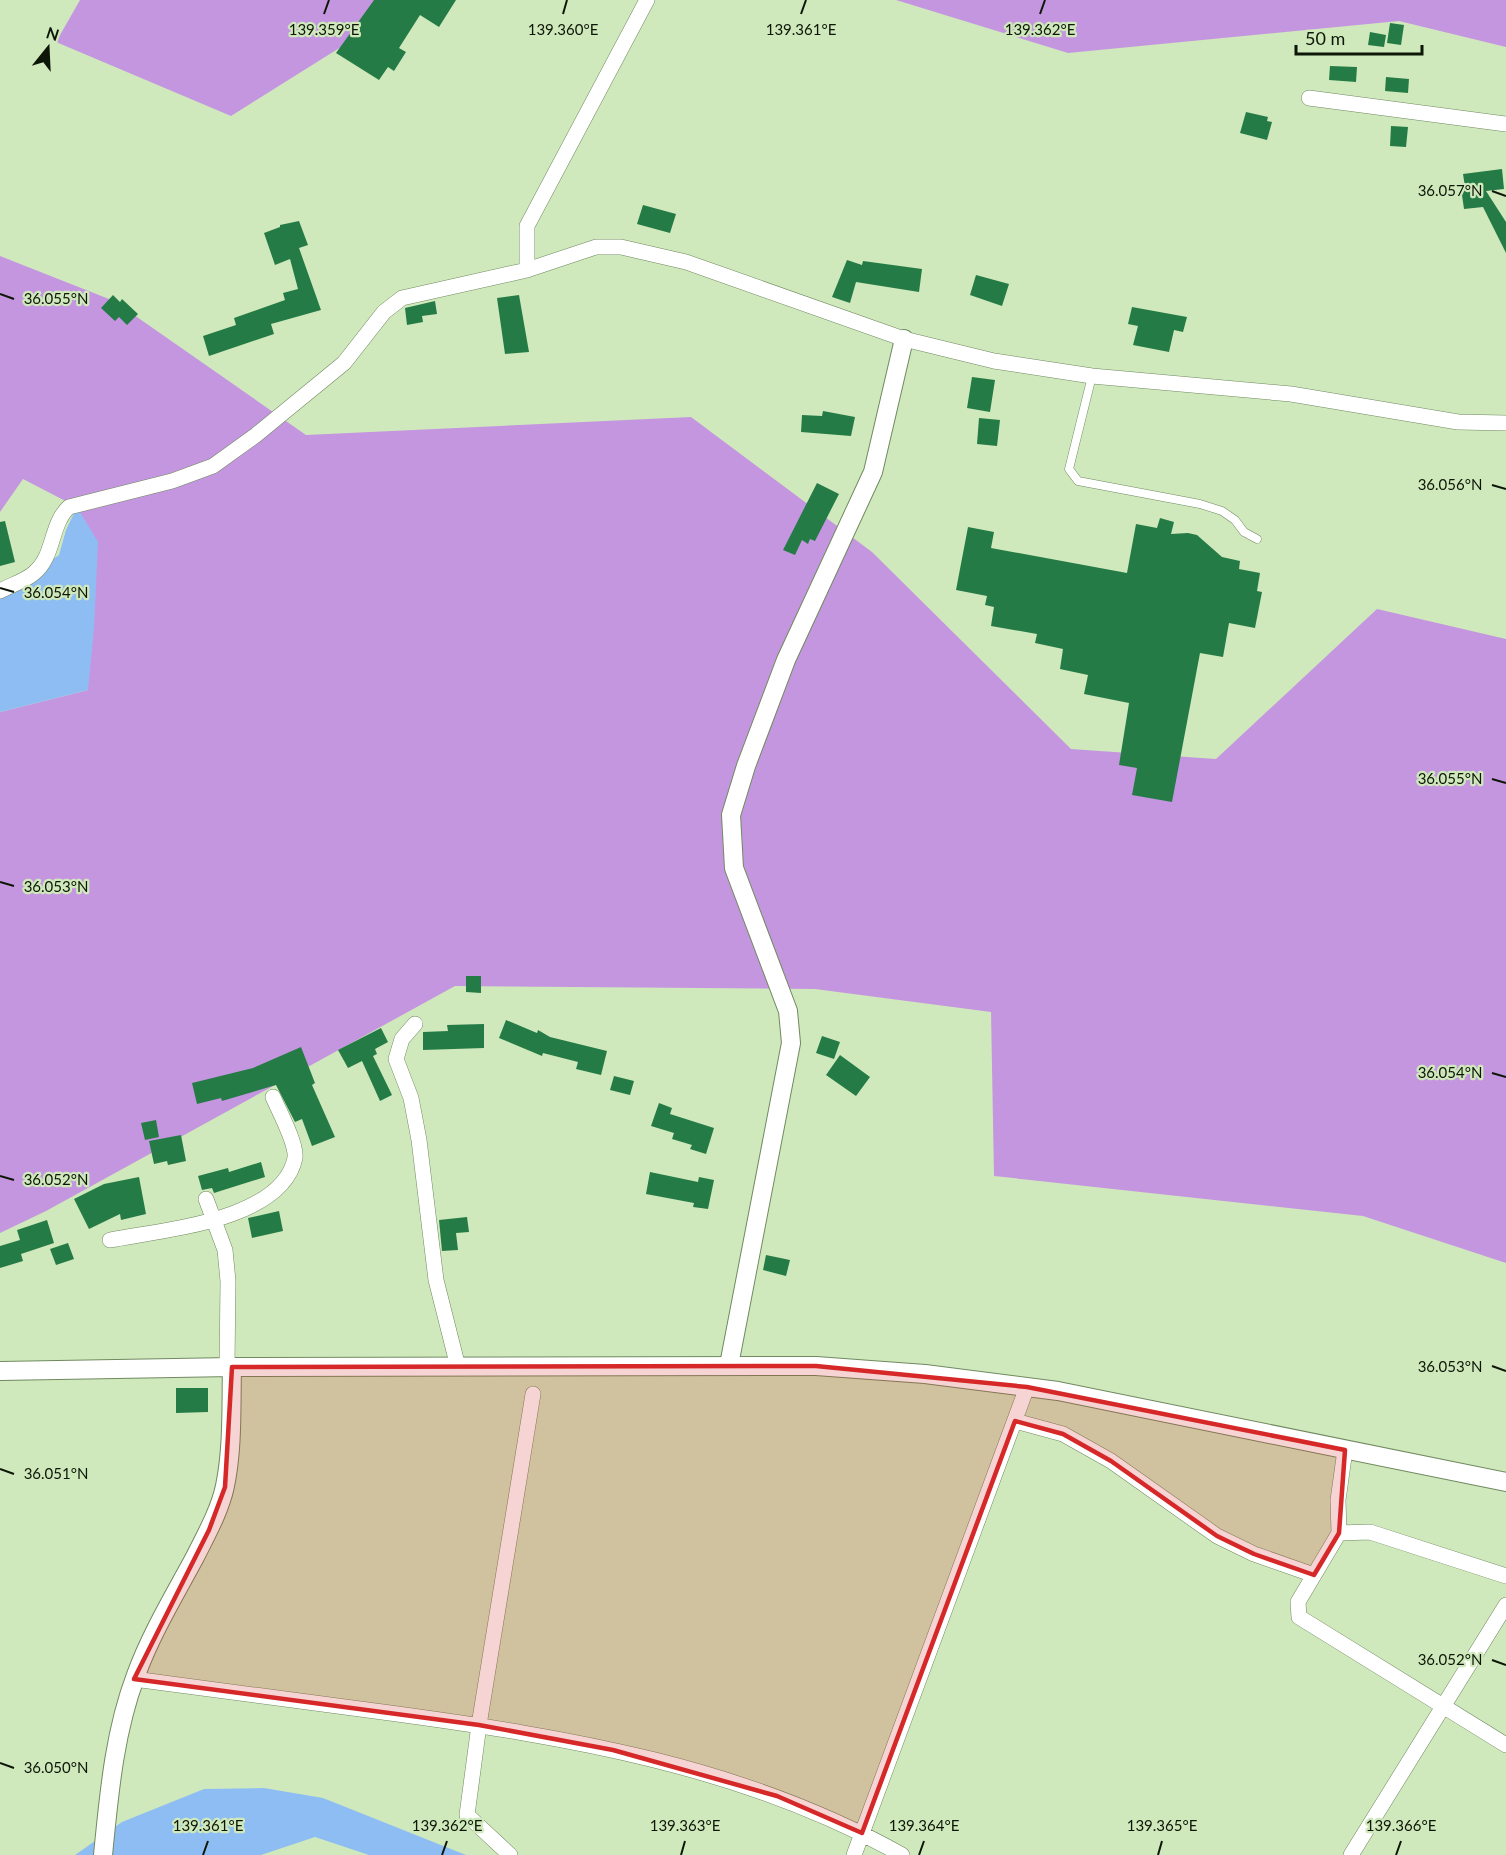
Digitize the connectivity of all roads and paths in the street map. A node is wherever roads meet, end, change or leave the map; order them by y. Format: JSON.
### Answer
{"nodes":[{"id":1,"x":646,"y":0,"type":"edge"},
{"id":2,"x":1309,"y":98,"type":"dead end"},
{"id":3,"x":1506,"y":124,"type":"edge"},
{"id":4,"x":527,"y":270,"type":"junction"},
{"id":5,"x":904,"y":339,"type":"junction"},
{"id":6,"x":1092,"y":376,"type":"junction"},
{"id":7,"x":1506,"y":423,"type":"edge"},
{"id":8,"x":1257,"y":539,"type":"dead end"},
{"id":9,"x":0,"y":591,"type":"edge"},
{"id":10,"x":415,"y":1024,"type":"dead end"},
{"id":11,"x":273,"y":1097,"type":"dead end"},
{"id":12,"x":206,"y":1199,"type":"dead end"},
{"id":13,"x":214,"y":1220,"type":"junction"},
{"id":14,"x":110,"y":1240,"type":"dead end"},
{"id":15,"x":729,"y":1365,"type":"junction"},
{"id":16,"x":458,"y":1366,"type":"junction"},
{"id":17,"x":229,"y":1367,"type":"junction"},
{"id":18,"x":0,"y":1371,"type":"edge"},
{"id":19,"x":1028,"y":1387,"type":"junction"},
{"id":20,"x":533,"y":1394,"type":"dead end"},
{"id":21,"x":1015,"y":1422,"type":"junction"},
{"id":22,"x":1345,"y":1450,"type":"junction"},
{"id":23,"x":1506,"y":1482,"type":"edge"},
{"id":24,"x":1339,"y":1533,"type":"junction"},
{"id":25,"x":1314,"y":1575,"type":"junction"},
{"id":26,"x":1506,"y":1576,"type":"edge"},
{"id":27,"x":1506,"y":1605,"type":"edge"},
{"id":28,"x":134,"y":1679,"type":"junction"},
{"id":29,"x":1443,"y":1706,"type":"junction"},
{"id":30,"x":479,"y":1725,"type":"junction"},
{"id":31,"x":1506,"y":1745,"type":"edge"},
{"id":32,"x":862,"y":1833,"type":"junction"},
{"id":33,"x":103,"y":1855,"type":"edge"},
{"id":34,"x":510,"y":1855,"type":"edge"},
{"id":35,"x":854,"y":1855,"type":"edge"},
{"id":36,"x":902,"y":1855,"type":"edge"},
{"id":37,"x":1351,"y":1855,"type":"edge"}],
"edges":[{"from":1,"to":4,"type":"street"},
{"from":2,"to":3,"type":"street"},
{"from":4,"to":5,"type":"street"},
{"from":4,"to":9,"type":"street"},
{"from":5,"to":6,"type":"street"},
{"from":5,"to":15,"type":"street"},
{"from":6,"to":7,"type":"street"},
{"from":6,"to":8,"type":"lane"},
{"from":10,"to":16,"type":"street"},
{"from":11,"to":13,"type":"street"},
{"from":12,"to":13,"type":"street"},
{"from":13,"to":14,"type":"street"},
{"from":13,"to":17,"type":"street"},
{"from":15,"to":16,"type":"street"},
{"from":15,"to":19,"type":"street"},
{"from":16,"to":17,"type":"street"},
{"from":17,"to":18,"type":"street"},
{"from":17,"to":28,"type":"street"},
{"from":19,"to":21,"type":"street"},
{"from":19,"to":22,"type":"street"},
{"from":20,"to":30,"type":"street"},
{"from":21,"to":25,"type":"street"},
{"from":21,"to":32,"type":"street"},
{"from":22,"to":23,"type":"street"},
{"from":22,"to":24,"type":"street"},
{"from":24,"to":25,"type":"street"},
{"from":24,"to":26,"type":"street"},
{"from":25,"to":29,"type":"street"},
{"from":27,"to":29,"type":"street"},
{"from":28,"to":30,"type":"street"},
{"from":28,"to":33,"type":"street"},
{"from":29,"to":31,"type":"street"},
{"from":29,"to":37,"type":"street"},
{"from":30,"to":32,"type":"street"},
{"from":30,"to":34,"type":"street"},
{"from":32,"to":35,"type":"street"},
{"from":32,"to":36,"type":"street"}]}
